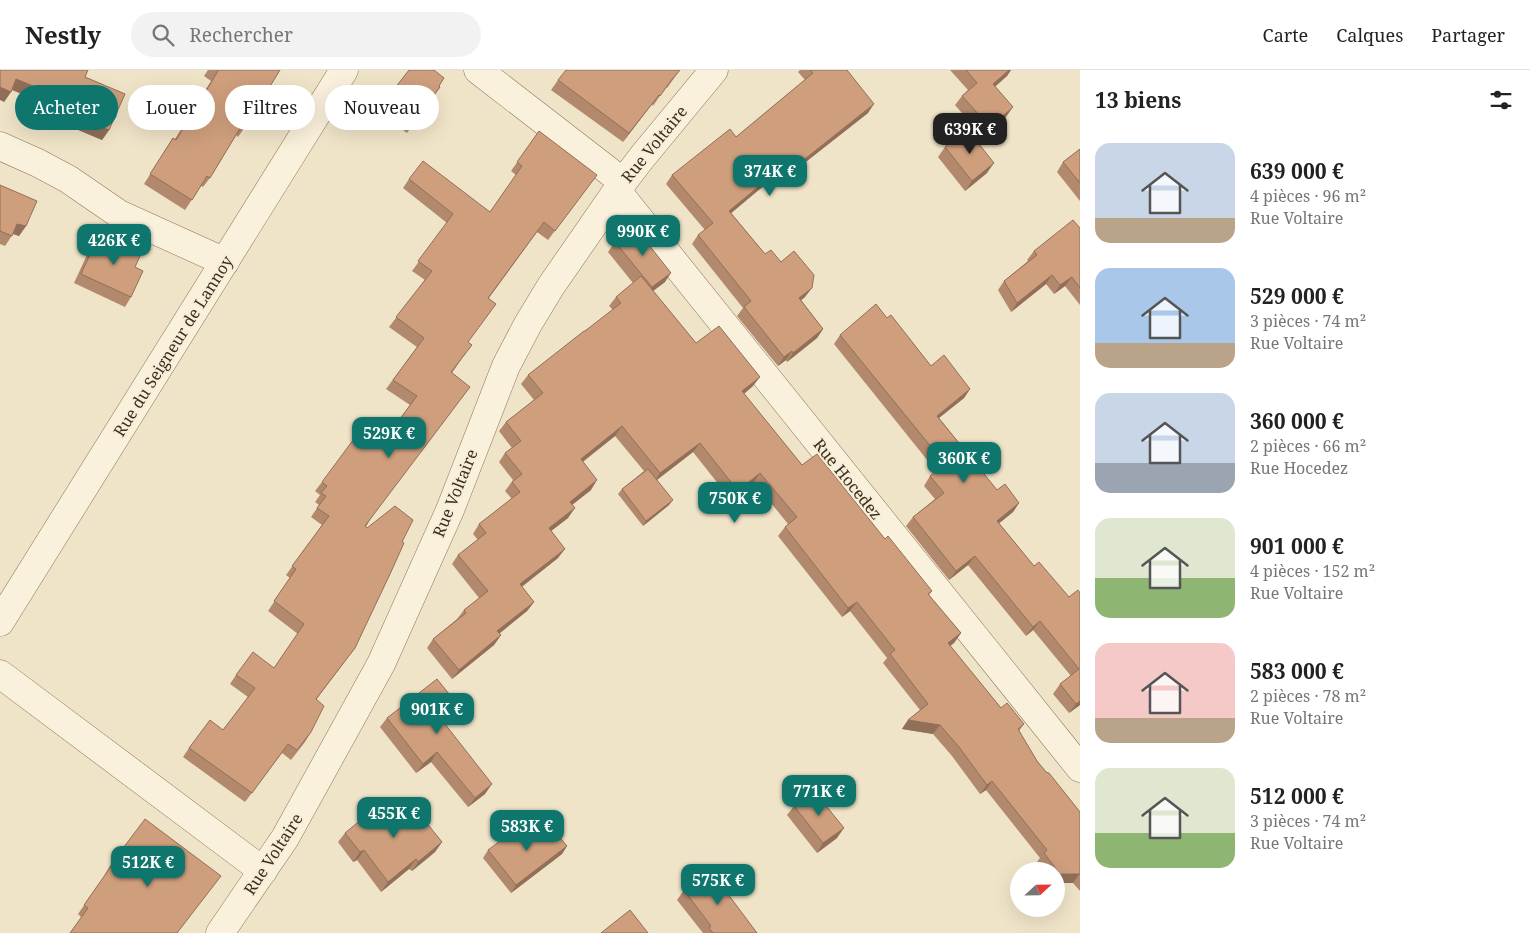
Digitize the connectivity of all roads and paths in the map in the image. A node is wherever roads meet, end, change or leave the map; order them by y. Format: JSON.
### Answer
{"nodes":[{"id":1,"x":344,"y":70,"type":"edge"},
{"id":2,"x":478,"y":70,"type":"edge"},
{"id":3,"x":714,"y":70,"type":"edge"},
{"id":4,"x":0,"y":146,"type":"edge"},
{"id":5,"x":620,"y":186,"type":"junction"},
{"id":6,"x":225,"y":262,"type":"junction"},
{"id":7,"x":0,"y":622,"type":"edge"},
{"id":8,"x":0,"y":674,"type":"edge"},
{"id":9,"x":1080,"y":768,"type":"edge"},
{"id":10,"x":263,"y":871,"type":"junction"},
{"id":11,"x":220,"y":933,"type":"edge"}],
"edges":[{"from":1,"to":6,"type":"street","name":"Rue du Seigneur de Lannoy"},
{"from":2,"to":5,"type":"street","name":"Rue Hocedez"},
{"from":3,"to":5,"type":"street","name":"Rue Voltaire"},
{"from":4,"to":6,"type":"street"},
{"from":5,"to":9,"type":"street","name":"Rue Hocedez"},
{"from":5,"to":10,"type":"street","name":"Rue Voltaire"},
{"from":6,"to":7,"type":"street","name":"Rue du Seigneur de Lannoy"},
{"from":8,"to":10,"type":"street"},
{"from":10,"to":11,"type":"street","name":"Rue Voltaire"}]}
